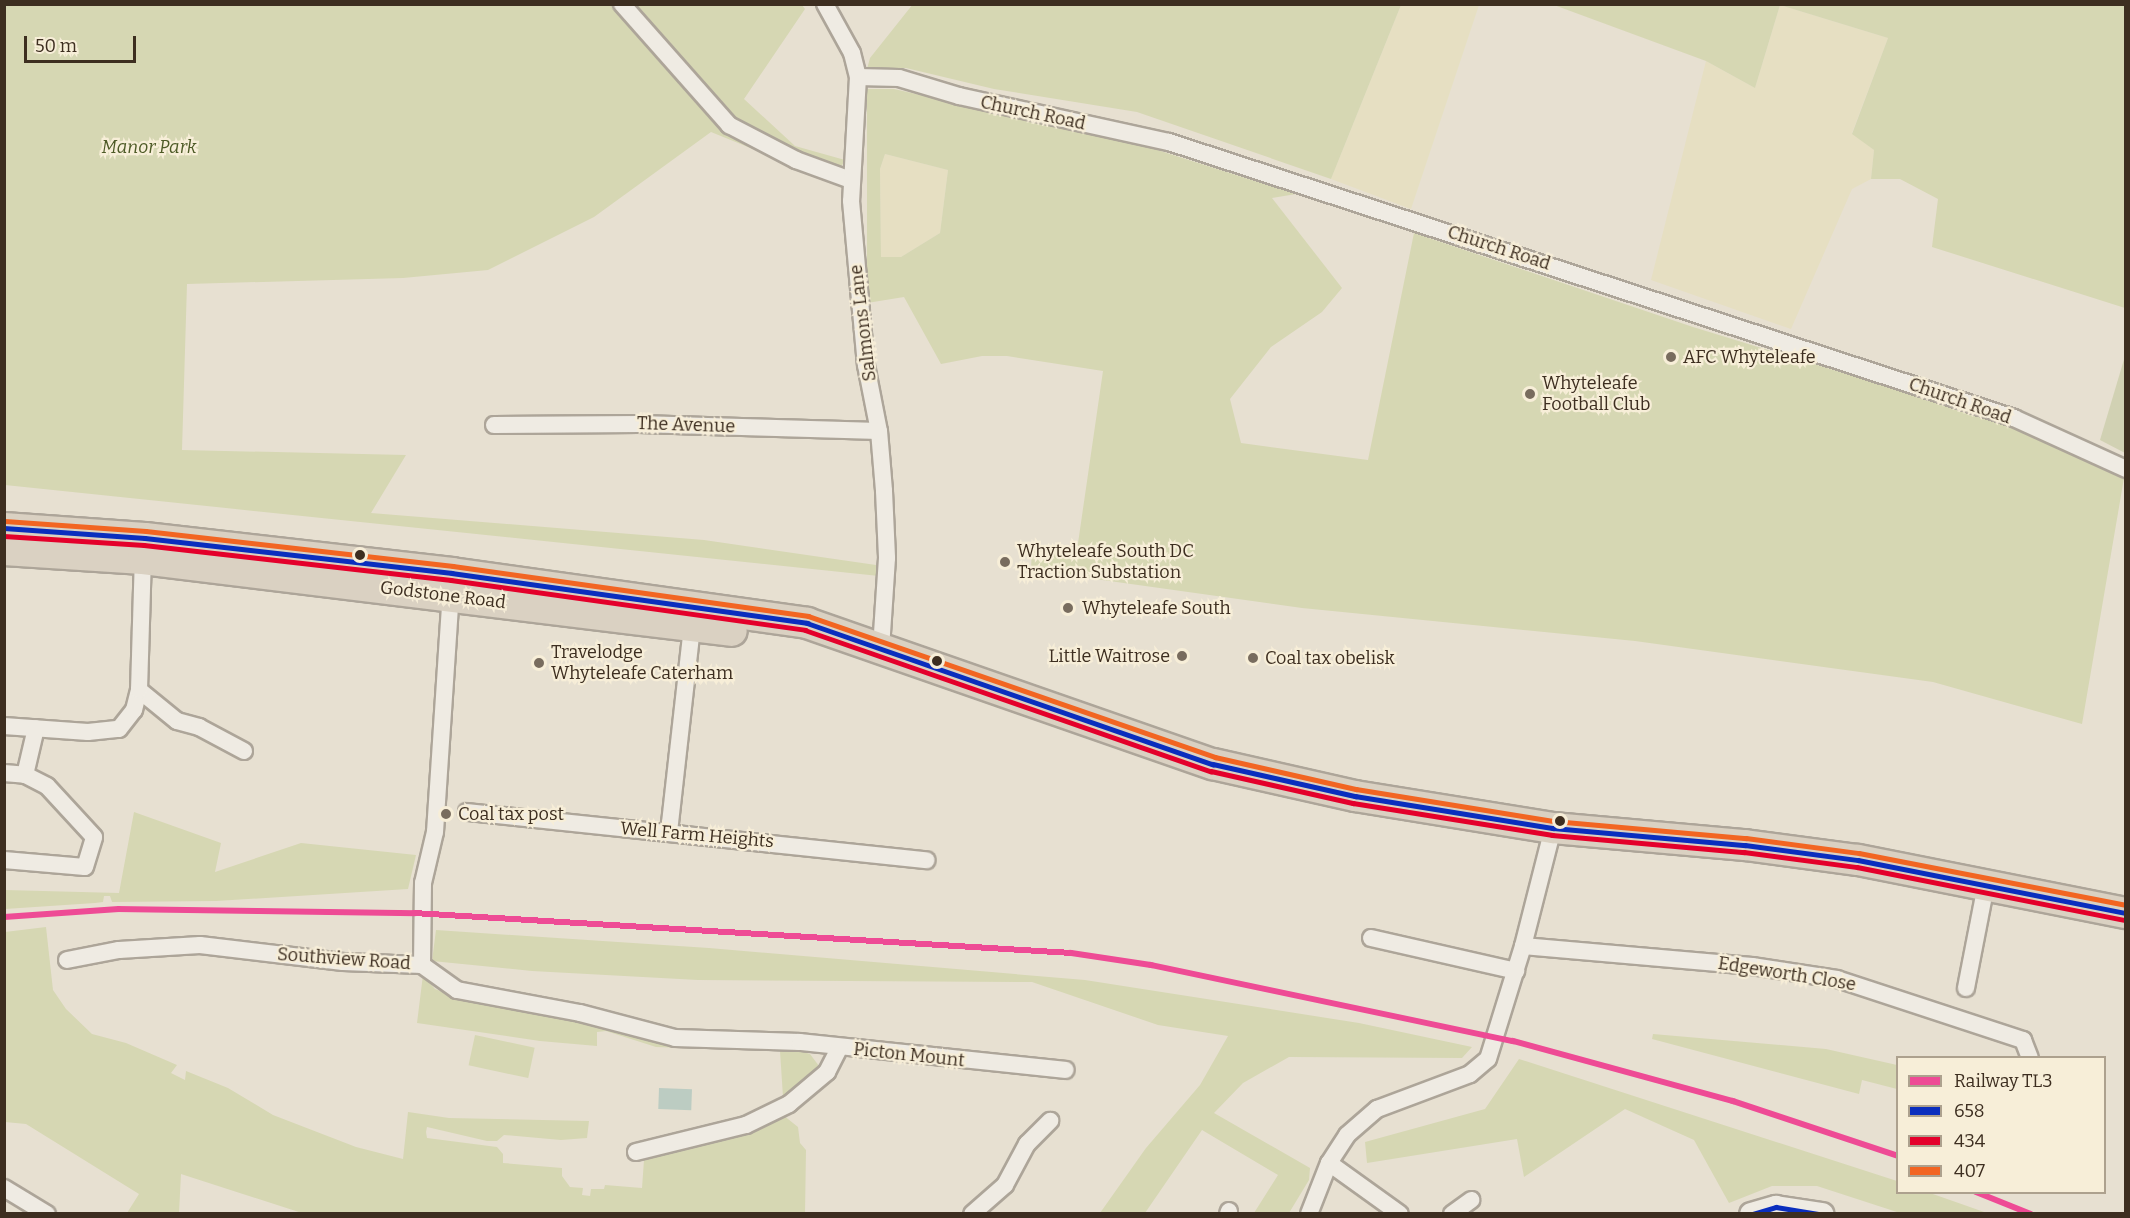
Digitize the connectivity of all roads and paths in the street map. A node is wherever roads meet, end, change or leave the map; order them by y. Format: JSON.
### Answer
{"nodes":[{"id":1,"x":622,"y":4,"type":"edge"},
{"id":2,"x":825,"y":4,"type":"edge"},
{"id":3,"x":858,"y":77,"type":"junction"},
{"id":4,"x":851,"y":180,"type":"junction"},
{"id":5,"x":494,"y":425,"type":"dead end"},
{"id":6,"x":879,"y":431,"type":"junction"},
{"id":7,"x":2126,"y":469,"type":"edge"},
{"id":8,"x":4,"y":528,"type":"edge"},
{"id":9,"x":4,"y":550,"type":"edge"},
{"id":10,"x":143,"y":559,"type":"junction"},
{"id":11,"x":451,"y":585,"type":"junction"},
{"id":12,"x":693,"y":615,"type":"junction"},
{"id":13,"x":880,"y":649,"type":"junction"},
{"id":14,"x":139,"y":690,"type":"junction"},
{"id":15,"x":4,"y":726,"type":"edge"},
{"id":16,"x":36,"y":728,"type":"junction"},
{"id":17,"x":244,"y":751,"type":"dead end"},
{"id":18,"x":4,"y":773,"type":"edge"},
{"id":19,"x":24,"y":776,"type":"junction"},
{"id":20,"x":467,"y":812,"type":"dead end"},
{"id":21,"x":1553,"y":828,"type":"junction"},
{"id":22,"x":669,"y":832,"type":"junction"},
{"id":23,"x":4,"y":860,"type":"edge"},
{"id":24,"x":927,"y":860,"type":"dead end"},
{"id":25,"x":1986,"y":885,"type":"junction"},
{"id":26,"x":2126,"y":913,"type":"edge"},
{"id":27,"x":1371,"y":938,"type":"dead end"},
{"id":28,"x":1523,"y":946,"type":"junction"},
{"id":29,"x":67,"y":960,"type":"dead end"},
{"id":30,"x":422,"y":965,"type":"junction"},
{"id":31,"x":1516,"y":971,"type":"junction"},
{"id":32,"x":1966,"y":988,"type":"dead end"},
{"id":33,"x":753,"y":1040,"type":"joint"},
{"id":34,"x":840,"y":1047,"type":"junction"},
{"id":35,"x":2029,"y":1056,"type":"edge"},
{"id":36,"x":1066,"y":1070,"type":"dead end"},
{"id":37,"x":1050,"y":1121,"type":"dead end"},
{"id":38,"x":636,"y":1152,"type":"dead end"},
{"id":39,"x":1329,"y":1163,"type":"junction"},
{"id":40,"x":4,"y":1188,"type":"edge"},
{"id":41,"x":1472,"y":1200,"type":"dead end"},
{"id":42,"x":47,"y":1214,"type":"edge"},
{"id":43,"x":972,"y":1214,"type":"edge"},
{"id":44,"x":1309,"y":1214,"type":"edge"},
{"id":45,"x":1400,"y":1214,"type":"edge"},
{"id":46,"x":1452,"y":1214,"type":"edge"},
{"id":47,"x":1751,"y":1214,"type":"edge"},
{"id":48,"x":1822,"y":1214,"type":"edge"}],
"edges":[{"from":1,"to":4,"type":"street"},
{"from":2,"to":3,"type":"street","name":"Salmons Lane"},
{"from":3,"to":4,"type":"street","name":"Salmons Lane"},
{"from":3,"to":7,"type":"street","name":"Church Road"},
{"from":4,"to":6,"type":"street","name":"Salmons Lane"},
{"from":5,"to":6,"type":"street","name":"The Avenue"},
{"from":6,"to":13,"type":"street","name":"Salmons Lane"},
{"from":8,"to":11,"type":"highway","name":"Godstone Road"},
{"from":9,"to":10,"type":"highway","name":"Godstone Road"},
{"from":10,"to":11,"type":"highway","name":"Godstone Road"},
{"from":10,"to":14,"type":"street"},
{"from":11,"to":12,"type":"highway","name":"Godstone Road"},
{"from":11,"to":30,"type":"street"},
{"from":12,"to":13,"type":"highway","name":"Godstone Road"},
{"from":12,"to":22,"type":"street"},
{"from":13,"to":21,"type":"highway","name":"Godstone Road"},
{"from":14,"to":16,"type":"street"},
{"from":14,"to":17,"type":"street"},
{"from":15,"to":16,"type":"street"},
{"from":16,"to":19,"type":"street"},
{"from":18,"to":19,"type":"street"},
{"from":19,"to":23,"type":"street"},
{"from":20,"to":22,"type":"street","name":"Well Farm Heights"},
{"from":21,"to":25,"type":"highway","name":"Godstone Road"},
{"from":21,"to":28,"type":"street"},
{"from":22,"to":24,"type":"street","name":"Well Farm Heights"},
{"from":25,"to":26,"type":"highway","name":"Godstone Road"},
{"from":25,"to":32,"type":"street"},
{"from":27,"to":31,"type":"street"},
{"from":28,"to":31,"type":"street"},
{"from":28,"to":35,"type":"street","name":"Edgeworth Close"},
{"from":29,"to":30,"type":"street","name":"Southview Road"},
{"from":30,"to":33,"type":"street","name":"Southview Road"},
{"from":31,"to":39,"type":"street"},
{"from":33,"to":34,"type":"street","name":"Picton Mount"},
{"from":34,"to":36,"type":"street","name":"Picton Mount"},
{"from":34,"to":38,"type":"street"},
{"from":37,"to":43,"type":"street"},
{"from":39,"to":44,"type":"street"},
{"from":39,"to":45,"type":"street"},
{"from":40,"to":42,"type":"street"},
{"from":41,"to":46,"type":"street"},
{"from":47,"to":48,"type":"street"}]}
